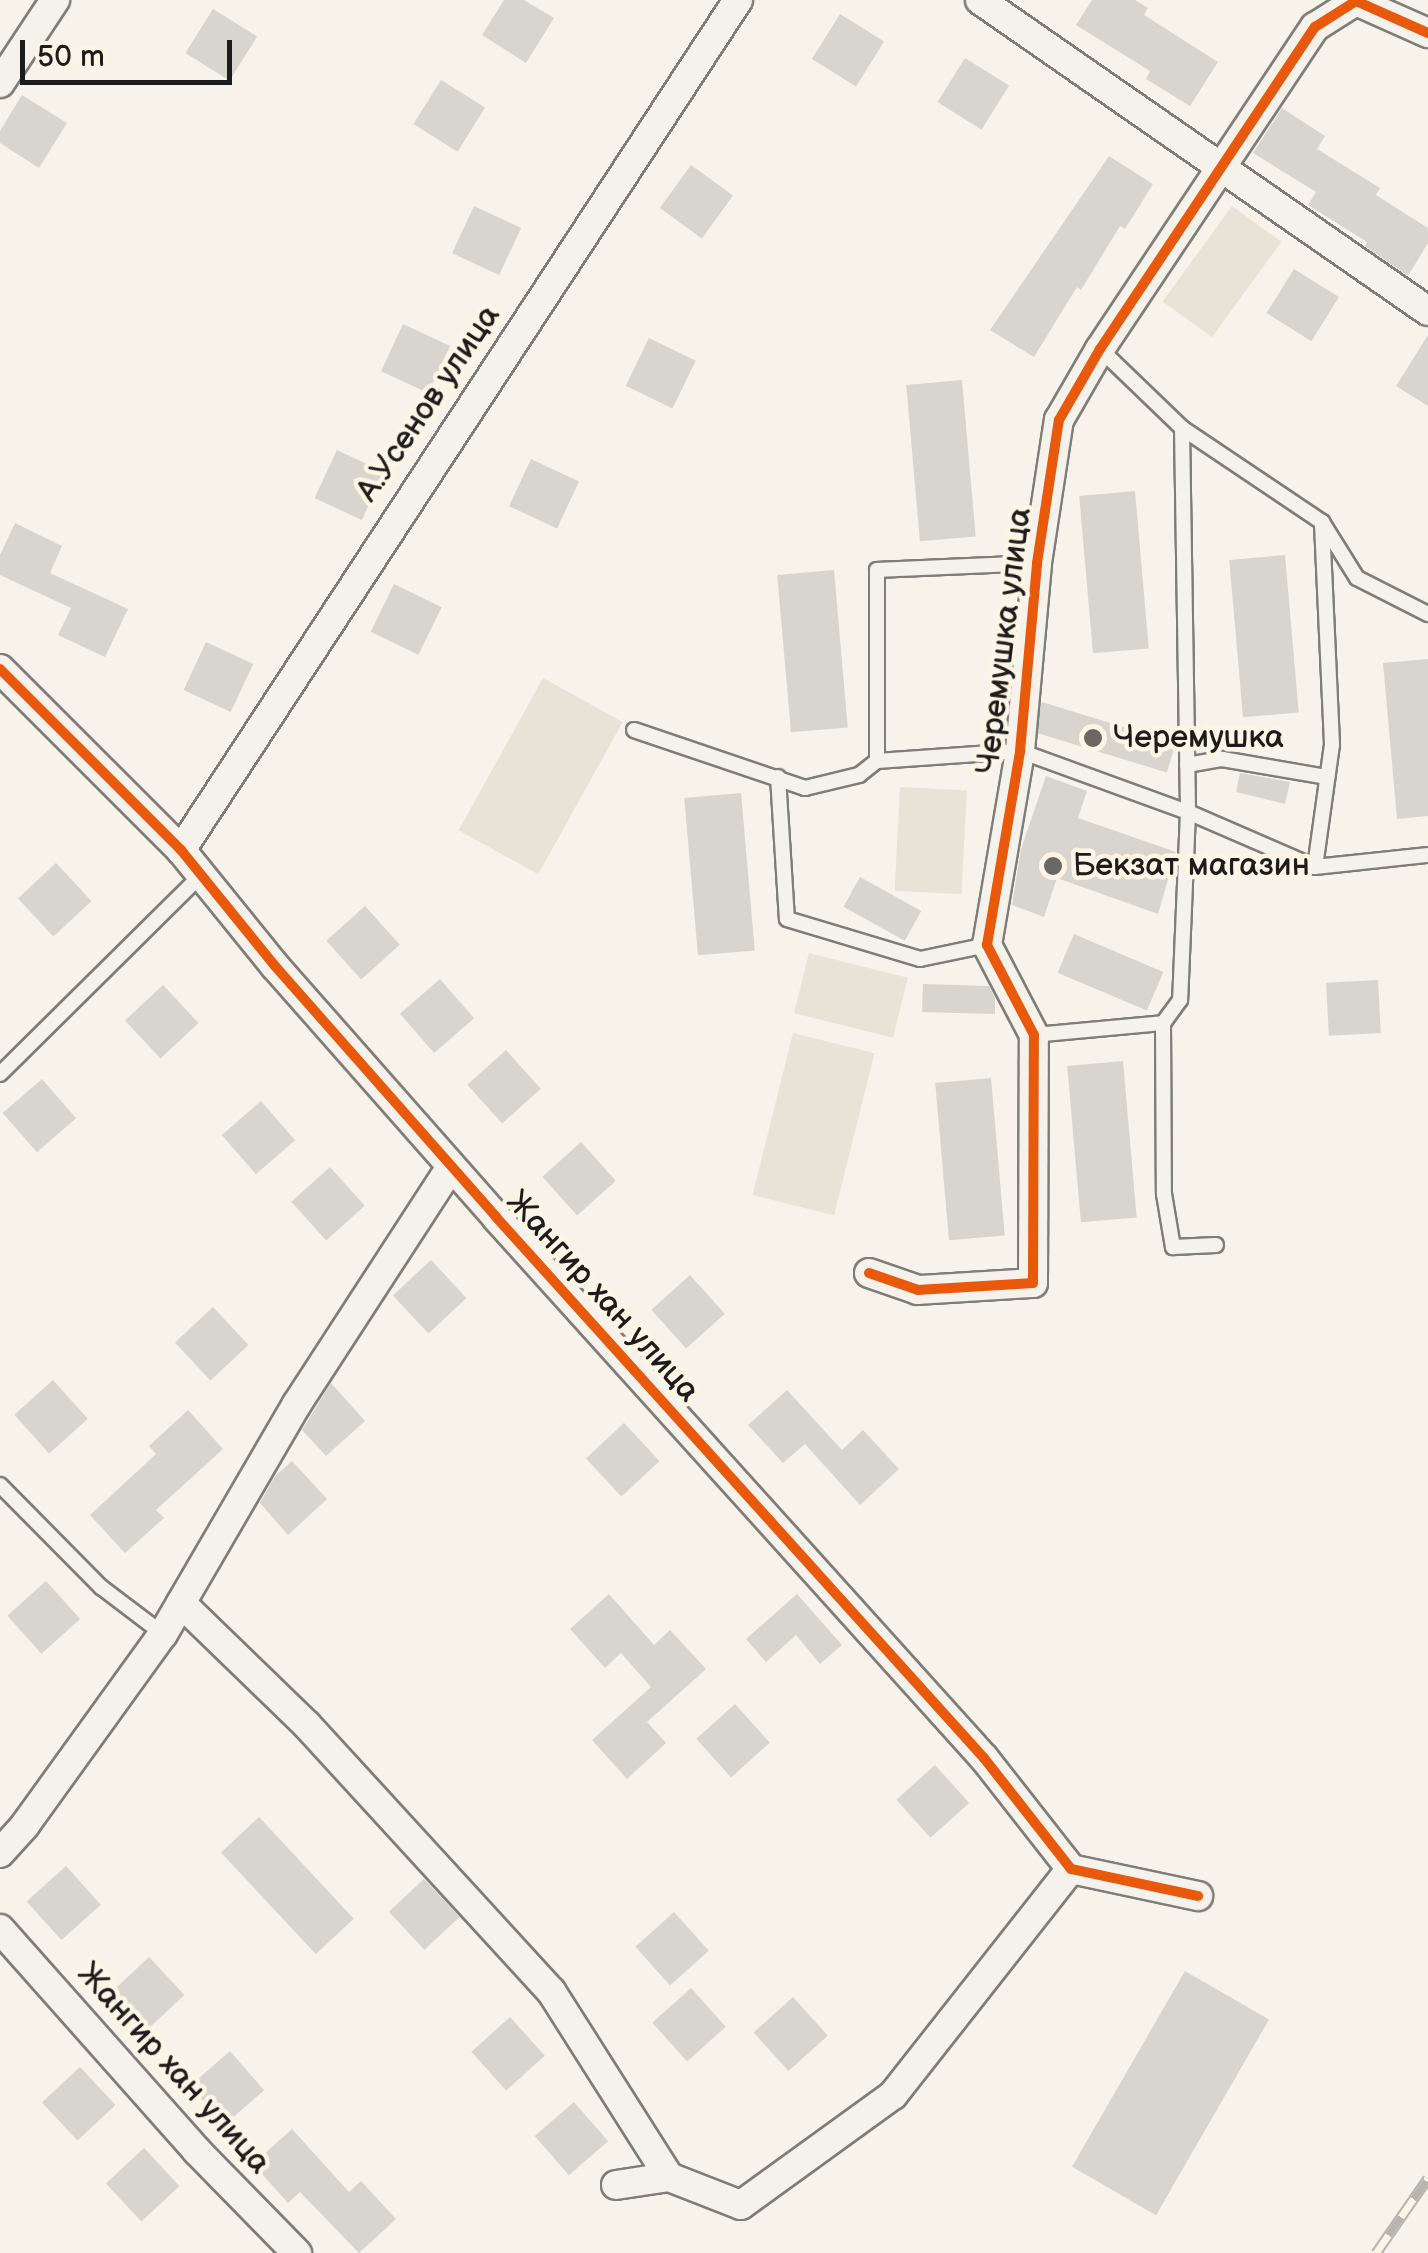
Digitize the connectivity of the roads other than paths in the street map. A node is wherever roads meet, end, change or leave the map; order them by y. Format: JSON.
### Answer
{"nodes":[{"id":1,"x":54,"y":0,"type":"edge"},
{"id":2,"x":738,"y":0,"type":"edge"},
{"id":3,"x":992,"y":3,"type":"edge"},
{"id":4,"x":1428,"y":33,"type":"edge"},
{"id":5,"x":0,"y":83,"type":"edge"},
{"id":6,"x":1223,"y":169,"type":"junction"},
{"id":7,"x":1428,"y":311,"type":"edge"},
{"id":8,"x":1100,"y":349,"type":"junction"},
{"id":9,"x":1182,"y":428,"type":"junction"},
{"id":10,"x":1322,"y":522,"type":"junction"},
{"id":11,"x":1037,"y":563,"type":"junction"},
{"id":12,"x":1428,"y":614,"type":"edge"},
{"id":13,"x":1,"y":671,"type":"edge"},
{"id":14,"x":634,"y":730,"type":"dead end"},
{"id":15,"x":1020,"y":751,"type":"junction"},
{"id":16,"x":877,"y":762,"type":"junction"},
{"id":17,"x":1187,"y":765,"type":"junction"},
{"id":18,"x":1327,"y":777,"type":"junction"},
{"id":19,"x":778,"y":778,"type":"junction"},
{"id":20,"x":1188,"y":812,"type":"junction"},
{"id":21,"x":182,"y":850,"type":"junction"},
{"id":22,"x":1428,"y":855,"type":"edge"},
{"id":23,"x":1316,"y":867,"type":"junction"},
{"id":24,"x":201,"y":875,"type":"junction"},
{"id":25,"x":987,"y":946,"type":"junction"},
{"id":26,"x":1163,"y":1023,"type":"junction"},
{"id":27,"x":1034,"y":1035,"type":"junction"},
{"id":28,"x":0,"y":1074,"type":"edge"},
{"id":29,"x":451,"y":1167,"type":"junction"},
{"id":30,"x":1216,"y":1245,"type":"dead end"},
{"id":31,"x":869,"y":1272,"type":"dead end"},
{"id":32,"x":0,"y":1485,"type":"edge"},
{"id":33,"x":182,"y":1603,"type":"junction"},
{"id":34,"x":164,"y":1634,"type":"junction"},
{"id":35,"x":0,"y":1853,"type":"edge"},
{"id":36,"x":1071,"y":1869,"type":"junction"},
{"id":37,"x":1198,"y":1896,"type":"dead end"},
{"id":38,"x":0,"y":1929,"type":"edge"},
{"id":39,"x":669,"y":2177,"type":"junction"},
{"id":40,"x":616,"y":2186,"type":"dead end"},
{"id":41,"x":297,"y":2253,"type":"edge"}],
"edges":[{"from":1,"to":5,"type":"street"},
{"from":2,"to":21,"type":"street","name":"А.Усенов улица"},
{"from":3,"to":6,"type":"street"},
{"from":4,"to":6,"type":"street","name":"Черемушка улица"},
{"from":6,"to":7,"type":"street"},
{"from":6,"to":8,"type":"street","name":"Черемушка улица"},
{"from":8,"to":9,"type":"lane"},
{"from":8,"to":11,"type":"street","name":"Черемушка улица"},
{"from":9,"to":10,"type":"lane"},
{"from":9,"to":17,"type":"lane"},
{"from":10,"to":12,"type":"lane"},
{"from":10,"to":18,"type":"lane"},
{"from":11,"to":15,"type":"street","name":"Черемушка улица"},
{"from":11,"to":16,"type":"lane"},
{"from":13,"to":21,"type":"street","name":"Жангир хан улица"},
{"from":14,"to":19,"type":"lane"},
{"from":15,"to":16,"type":"lane"},
{"from":15,"to":20,"type":"lane"},
{"from":15,"to":25,"type":"street","name":"Черемушка улица"},
{"from":16,"to":19,"type":"lane"},
{"from":17,"to":18,"type":"lane"},
{"from":17,"to":20,"type":"lane"},
{"from":18,"to":23,"type":"lane"},
{"from":19,"to":25,"type":"lane"},
{"from":20,"to":23,"type":"lane"},
{"from":20,"to":26,"type":"lane"},
{"from":21,"to":24,"type":"street","name":"Жангир хан улица"},
{"from":22,"to":23,"type":"lane"},
{"from":24,"to":28,"type":"lane"},
{"from":24,"to":29,"type":"street","name":"Жангир хан улица"},
{"from":25,"to":27,"type":"street"},
{"from":26,"to":27,"type":"lane"},
{"from":26,"to":30,"type":"lane"},
{"from":27,"to":31,"type":"street"},
{"from":29,"to":33,"type":"street"},
{"from":29,"to":36,"type":"street","name":"Жангир хан улица"},
{"from":32,"to":34,"type":"lane"},
{"from":33,"to":34,"type":"street"},
{"from":33,"to":39,"type":"street"},
{"from":34,"to":35,"type":"street"},
{"from":36,"to":37,"type":"street"},
{"from":36,"to":39,"type":"street"},
{"from":38,"to":41,"type":"street","name":"Жангир хан улица"},
{"from":39,"to":40,"type":"street"}]}
